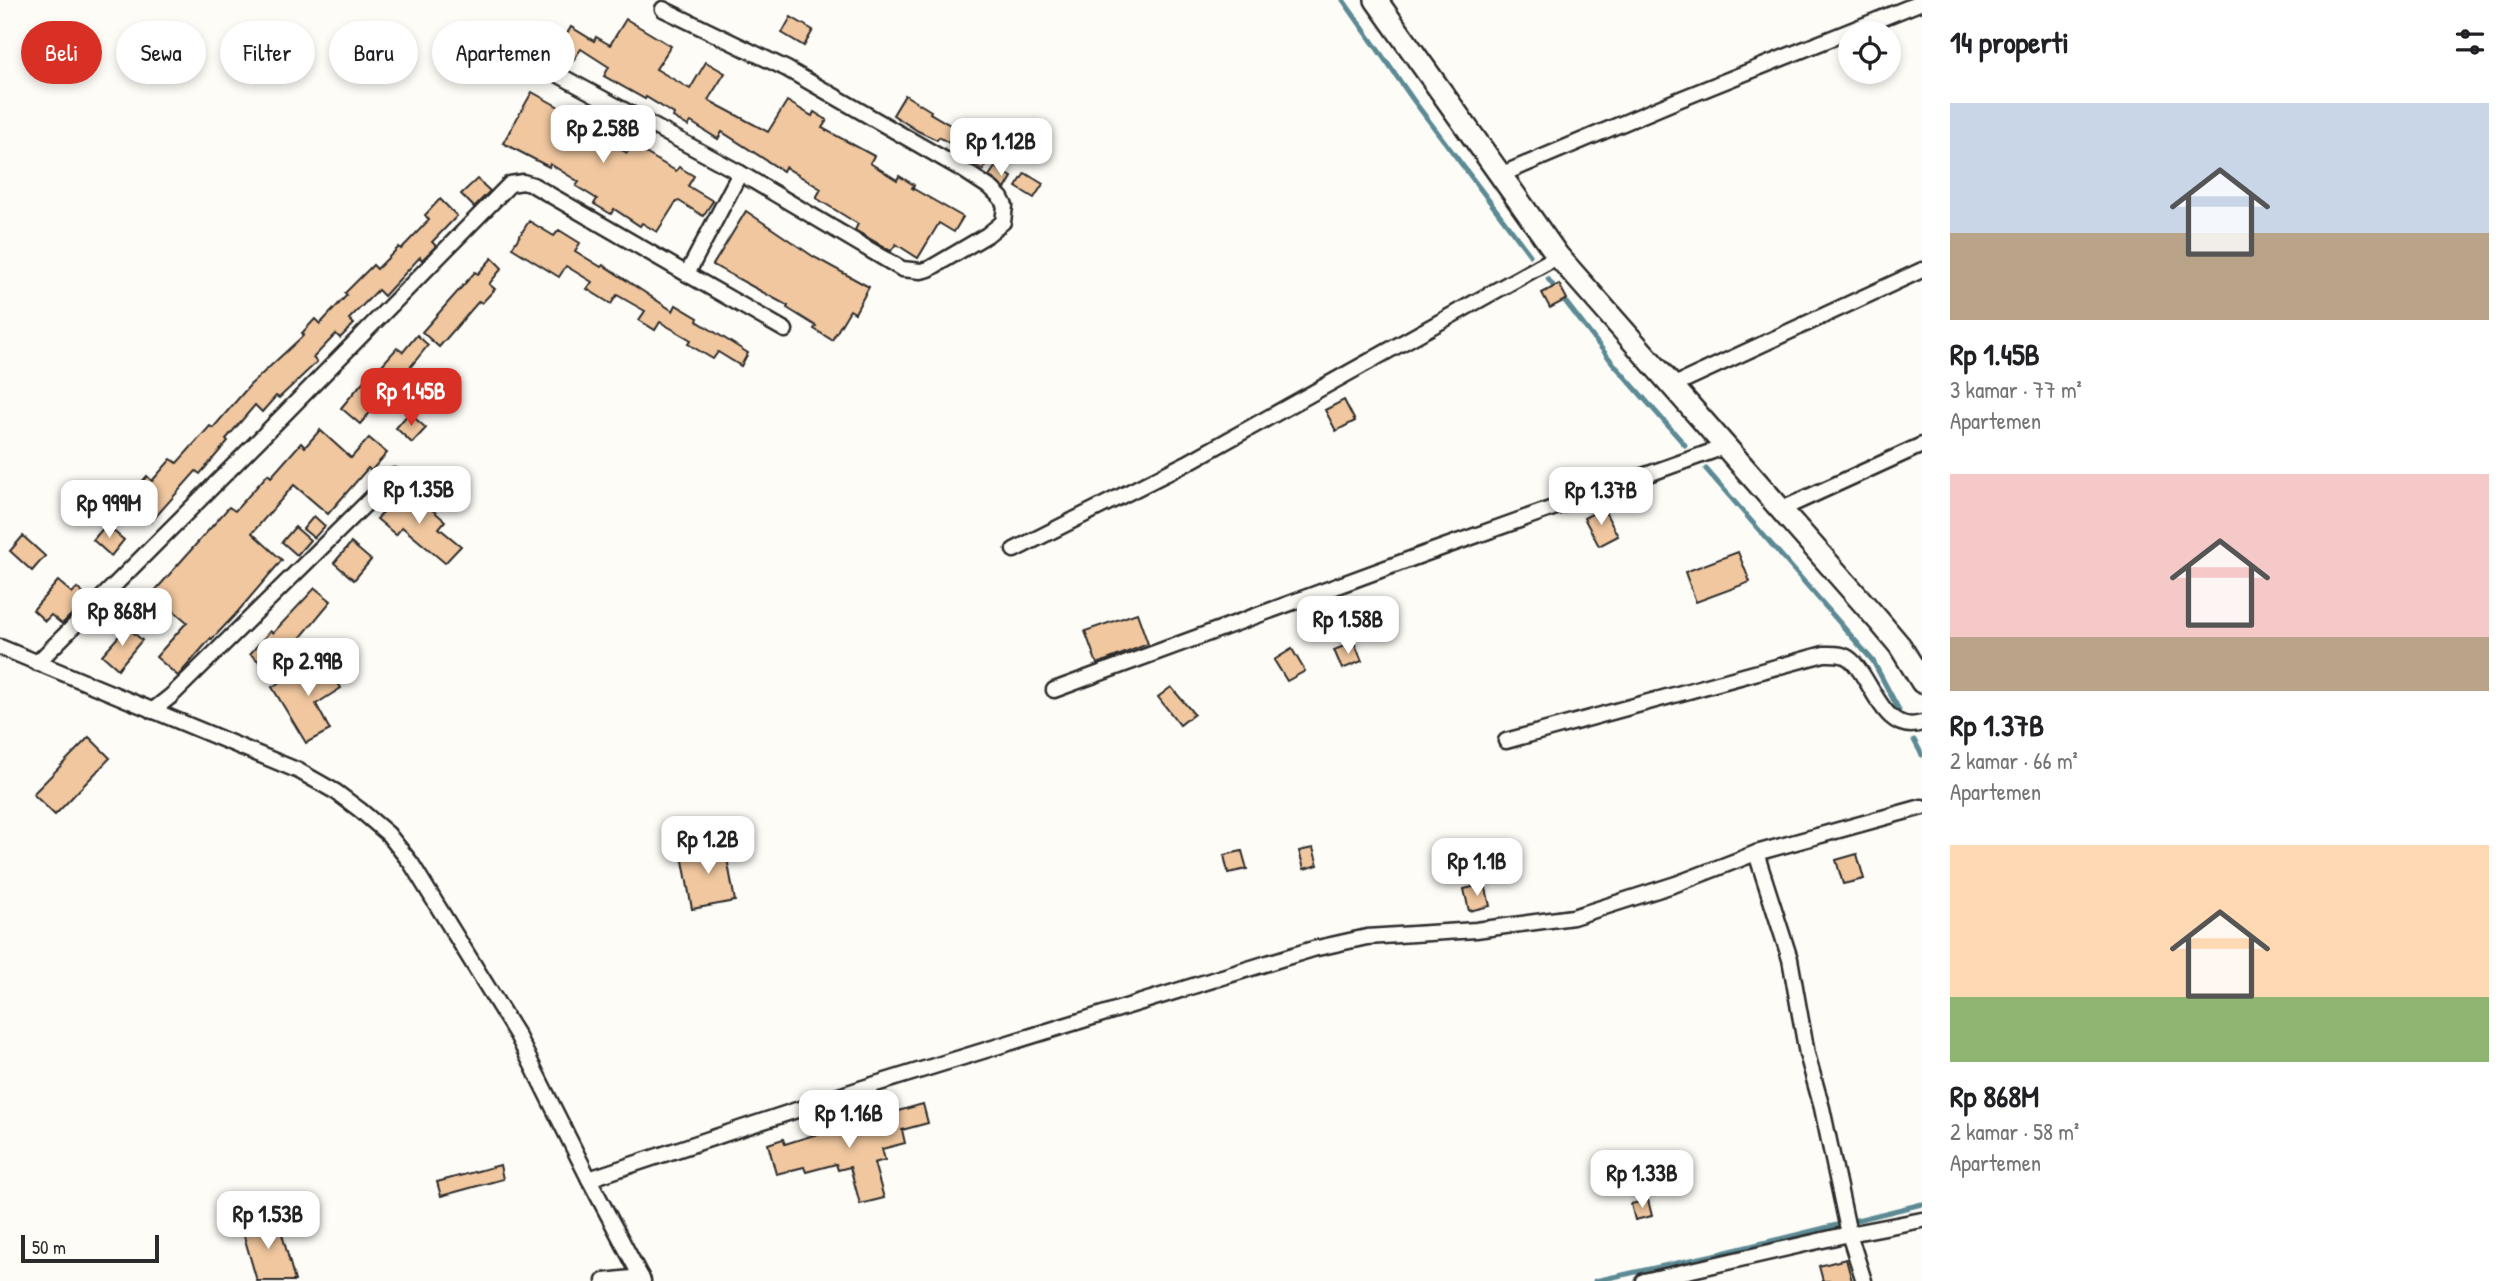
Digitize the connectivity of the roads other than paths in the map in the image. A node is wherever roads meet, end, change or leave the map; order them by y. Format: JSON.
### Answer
{"nodes":[{"id":1,"x":1376,"y":0,"type":"edge"},
{"id":2,"x":1922,"y":2,"type":"edge"},
{"id":3,"x":663,"y":9,"type":"dead end"},
{"id":4,"x":575,"y":84,"type":"edge"},
{"id":5,"x":740,"y":173,"type":"junction"},
{"id":6,"x":1500,"y":174,"type":"junction"},
{"id":7,"x":1550,"y":261,"type":"junction"},
{"id":8,"x":1922,"y":270,"type":"edge"},
{"id":9,"x":687,"y":274,"type":"junction"},
{"id":10,"x":785,"y":330,"type":"dead end"},
{"id":11,"x":1672,"y":386,"type":"junction"},
{"id":12,"x":1922,"y":445,"type":"edge"},
{"id":13,"x":1727,"y":446,"type":"junction"},
{"id":14,"x":394,"y":476,"type":"dead end"},
{"id":15,"x":1782,"y":509,"type":"junction"},
{"id":16,"x":1014,"y":550,"type":"dead end"},
{"id":17,"x":0,"y":647,"type":"edge"},
{"id":18,"x":37,"y":663,"type":"junction"},
{"id":19,"x":1922,"y":682,"type":"edge"},
{"id":20,"x":1054,"y":690,"type":"dead end"},
{"id":21,"x":171,"y":696,"type":"junction"},
{"id":22,"x":152,"y":711,"type":"junction"},
{"id":23,"x":177,"y":722,"type":"junction"},
{"id":24,"x":1922,"y":723,"type":"edge"},
{"id":25,"x":1506,"y":741,"type":"dead end"},
{"id":26,"x":1922,"y":807,"type":"edge"},
{"id":27,"x":1756,"y":853,"type":"junction"},
{"id":28,"x":589,"y":1179,"type":"junction"},
{"id":29,"x":1922,"y":1220,"type":"edge"},
{"id":30,"x":1849,"y":1234,"type":"junction"},
{"id":31,"x":642,"y":1279,"type":"edge"},
{"id":32,"x":604,"y":1281,"type":"edge"},
{"id":33,"x":1644,"y":1281,"type":"edge"},
{"id":34,"x":1864,"y":1281,"type":"edge"}],
"edges":[{"from":1,"to":6,"type":"street"},
{"from":2,"to":6,"type":"street"},
{"from":3,"to":5,"type":"street"},
{"from":4,"to":5,"type":"street"},
{"from":5,"to":9,"type":"street"},
{"from":6,"to":7,"type":"street"},
{"from":7,"to":11,"type":"street"},
{"from":7,"to":16,"type":"street"},
{"from":8,"to":11,"type":"street"},
{"from":9,"to":10,"type":"street"},
{"from":9,"to":18,"type":"street"},
{"from":11,"to":13,"type":"street"},
{"from":12,"to":15,"type":"street"},
{"from":13,"to":15,"type":"street"},
{"from":13,"to":20,"type":"street"},
{"from":14,"to":21,"type":"street"},
{"from":15,"to":19,"type":"street"},
{"from":17,"to":18,"type":"street"},
{"from":18,"to":22,"type":"street"},
{"from":21,"to":22,"type":"street"},
{"from":21,"to":23,"type":"street"},
{"from":22,"to":23,"type":"street"},
{"from":23,"to":28,"type":"street"},
{"from":24,"to":25,"type":"street"},
{"from":26,"to":27,"type":"street"},
{"from":27,"to":28,"type":"street"},
{"from":27,"to":30,"type":"street"},
{"from":28,"to":31,"type":"street"},
{"from":29,"to":30,"type":"street"},
{"from":30,"to":33,"type":"street"},
{"from":30,"to":34,"type":"street"},
{"from":31,"to":32,"type":"street"}]}
